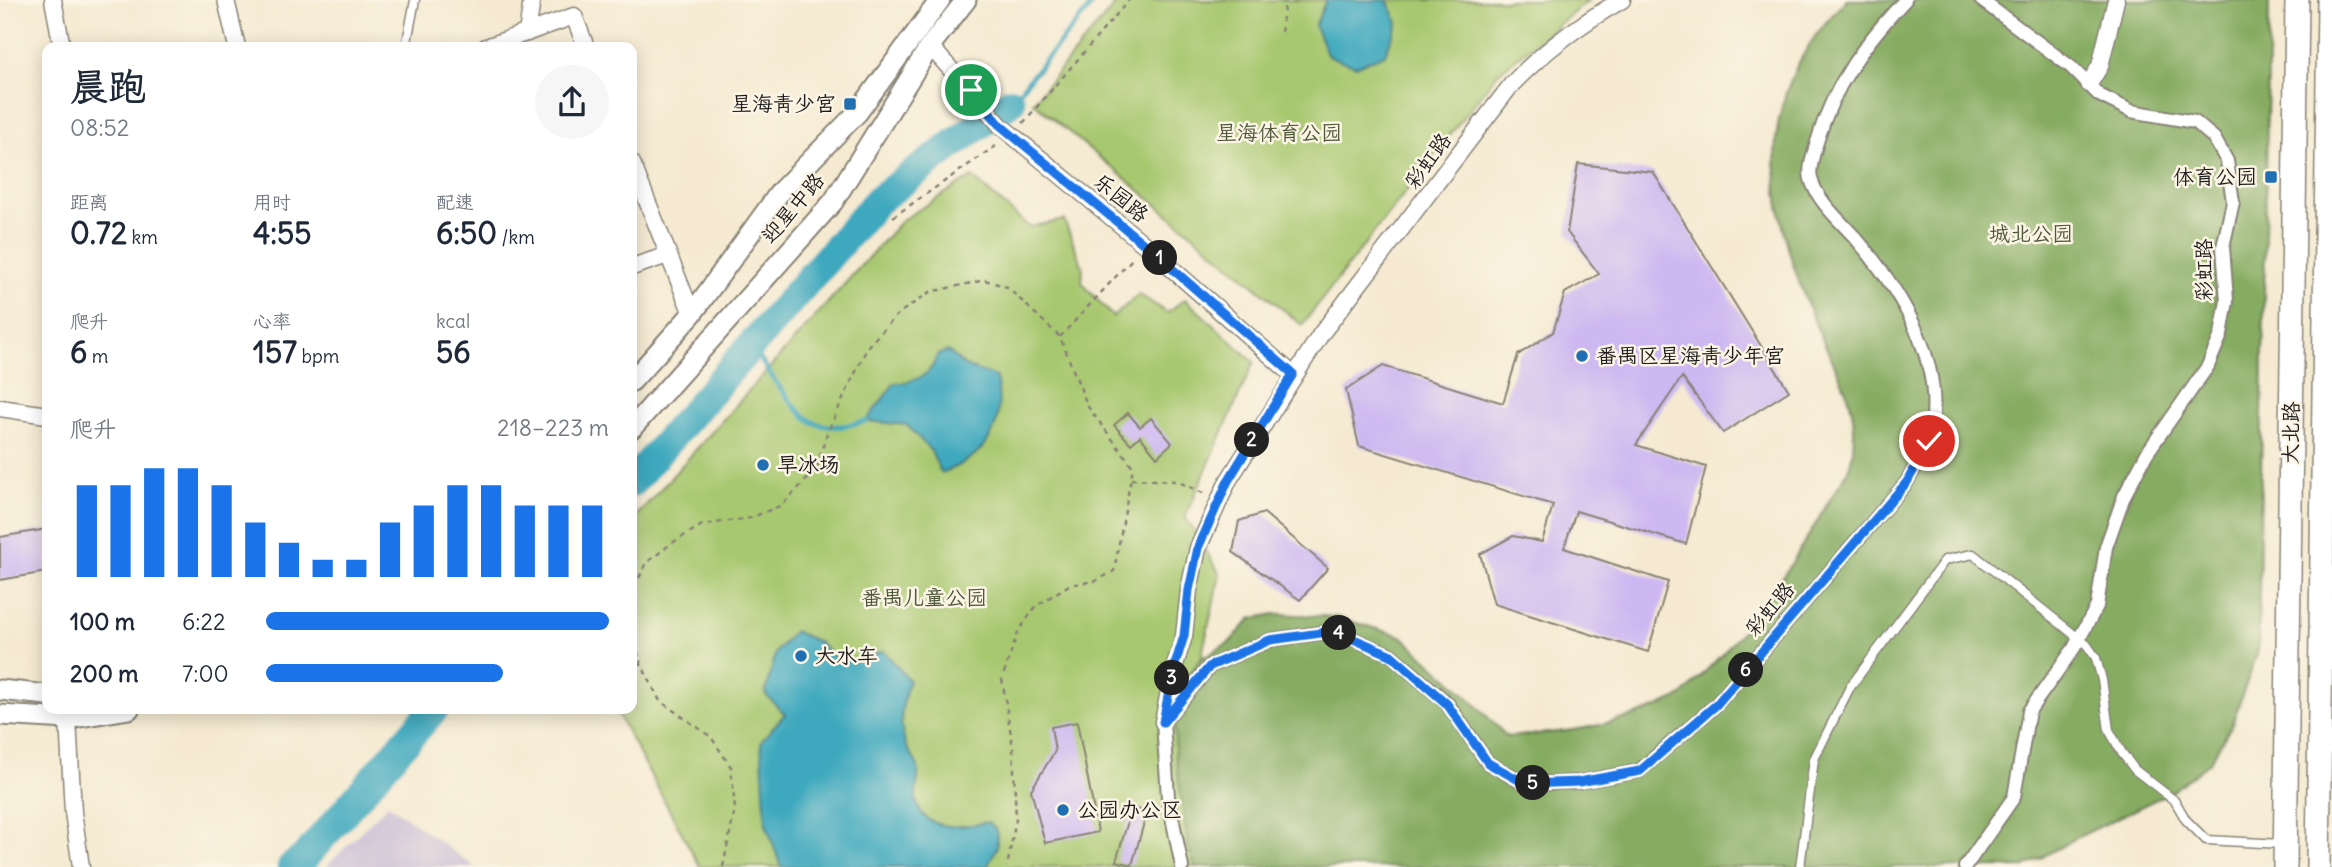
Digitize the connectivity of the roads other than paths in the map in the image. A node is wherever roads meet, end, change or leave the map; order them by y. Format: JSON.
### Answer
{"nodes":[{"id":1,"x":53,"y":0,"type":"edge"},
{"id":2,"x":226,"y":0,"type":"edge"},
{"id":3,"x":415,"y":0,"type":"edge"},
{"id":4,"x":533,"y":0,"type":"edge"},
{"id":5,"x":966,"y":0,"type":"edge"},
{"id":6,"x":1622,"y":0,"type":"edge"},
{"id":7,"x":1905,"y":0,"type":"edge"},
{"id":8,"x":1981,"y":0,"type":"edge"},
{"id":9,"x":2116,"y":0,"type":"edge"},
{"id":10,"x":2329,"y":0,"type":"edge"},
{"id":11,"x":2296,"y":2,"type":"edge"},
{"id":12,"x":933,"y":4,"type":"edge"},
{"id":13,"x":945,"y":26,"type":"junction"},
{"id":14,"x":527,"y":33,"type":"junction"},
{"id":15,"x":61,"y":42,"type":"edge"},
{"id":16,"x":236,"y":42,"type":"edge"},
{"id":17,"x":408,"y":42,"type":"edge"},
{"id":18,"x":501,"y":42,"type":"edge"},
{"id":19,"x":584,"y":42,"type":"edge"},
{"id":20,"x":930,"y":46,"type":"junction"},
{"id":21,"x":2089,"y":84,"type":"junction"},
{"id":22,"x":637,"y":176,"type":"edge"},
{"id":23,"x":668,"y":255,"type":"junction"},
{"id":24,"x":637,"y":265,"type":"edge"},
{"id":25,"x":692,"y":314,"type":"junction"},
{"id":26,"x":2328,"y":331,"type":"edge"},
{"id":27,"x":1293,"y":374,"type":"junction"},
{"id":28,"x":637,"y":375,"type":"edge"},
{"id":29,"x":0,"y":408,"type":"edge"},
{"id":30,"x":42,"y":414,"type":"edge"},
{"id":31,"x":637,"y":422,"type":"edge"},
{"id":32,"x":2326,"y":635,"type":"edge"},
{"id":33,"x":2079,"y":638,"type":"junction"},
{"id":34,"x":0,"y":690,"type":"edge"},
{"id":35,"x":42,"y":694,"type":"edge"},
{"id":36,"x":0,"y":707,"type":"edge"},
{"id":37,"x":42,"y":711,"type":"edge"},
{"id":38,"x":69,"y":714,"type":"edge"},
{"id":39,"x":0,"y":715,"type":"edge"},
{"id":40,"x":1163,"y":722,"type":"junction"},
{"id":41,"x":2285,"y":844,"type":"junction"},
{"id":42,"x":80,"y":867,"type":"edge"},
{"id":43,"x":1182,"y":867,"type":"edge"},
{"id":44,"x":1800,"y":867,"type":"edge"},
{"id":45,"x":1965,"y":867,"type":"edge"},
{"id":46,"x":2285,"y":867,"type":"edge"},
{"id":47,"x":2318,"y":867,"type":"edge"}],
"edges":[{"from":1,"to":15,"type":"street"},
{"from":2,"to":16,"type":"street"},
{"from":3,"to":17,"type":"lane"},
{"from":4,"to":14,"type":"street"},
{"from":5,"to":13,"type":"street","name":"迎星中路"},
{"from":6,"to":27,"type":"street","name":"彩虹路"},
{"from":7,"to":40,"type":"street","name":"彩虹路"},
{"from":8,"to":21,"type":"street","name":"彩虹路"},
{"from":9,"to":21,"type":"street"},
{"from":10,"to":26,"type":"main road","name":"大北路"},
{"from":11,"to":41,"type":"main road","name":"大北路"},
{"from":12,"to":13,"type":"street"},
{"from":12,"to":25,"type":"street","name":"迎星中路"},
{"from":13,"to":20,"type":"street","name":"迎星中路"},
{"from":14,"to":18,"type":"street"},
{"from":14,"to":19,"type":"street"},
{"from":20,"to":27,"type":"street","name":"乐园路"},
{"from":20,"to":31,"type":"street","name":"迎星中路"},
{"from":21,"to":33,"type":"street","name":"彩虹路"},
{"from":22,"to":23,"type":"street"},
{"from":23,"to":24,"type":"street"},
{"from":23,"to":25,"type":"street"},
{"from":25,"to":28,"type":"street","name":"迎星中路"},
{"from":26,"to":32,"type":"main road","name":"大北路"},
{"from":27,"to":40,"type":"street","name":"彩虹路"},
{"from":29,"to":30,"type":"street"},
{"from":32,"to":47,"type":"main road","name":"大北路"},
{"from":33,"to":41,"type":"lane"},
{"from":33,"to":44,"type":"lane"},
{"from":33,"to":45,"type":"street","name":"彩虹路"},
{"from":34,"to":35,"type":"street"},
{"from":36,"to":37,"type":"street"},
{"from":38,"to":39,"type":"street"},
{"from":38,"to":42,"type":"street"},
{"from":40,"to":43,"type":"street","name":"彩虹路"},
{"from":41,"to":46,"type":"main road","name":"大北路"}]}
